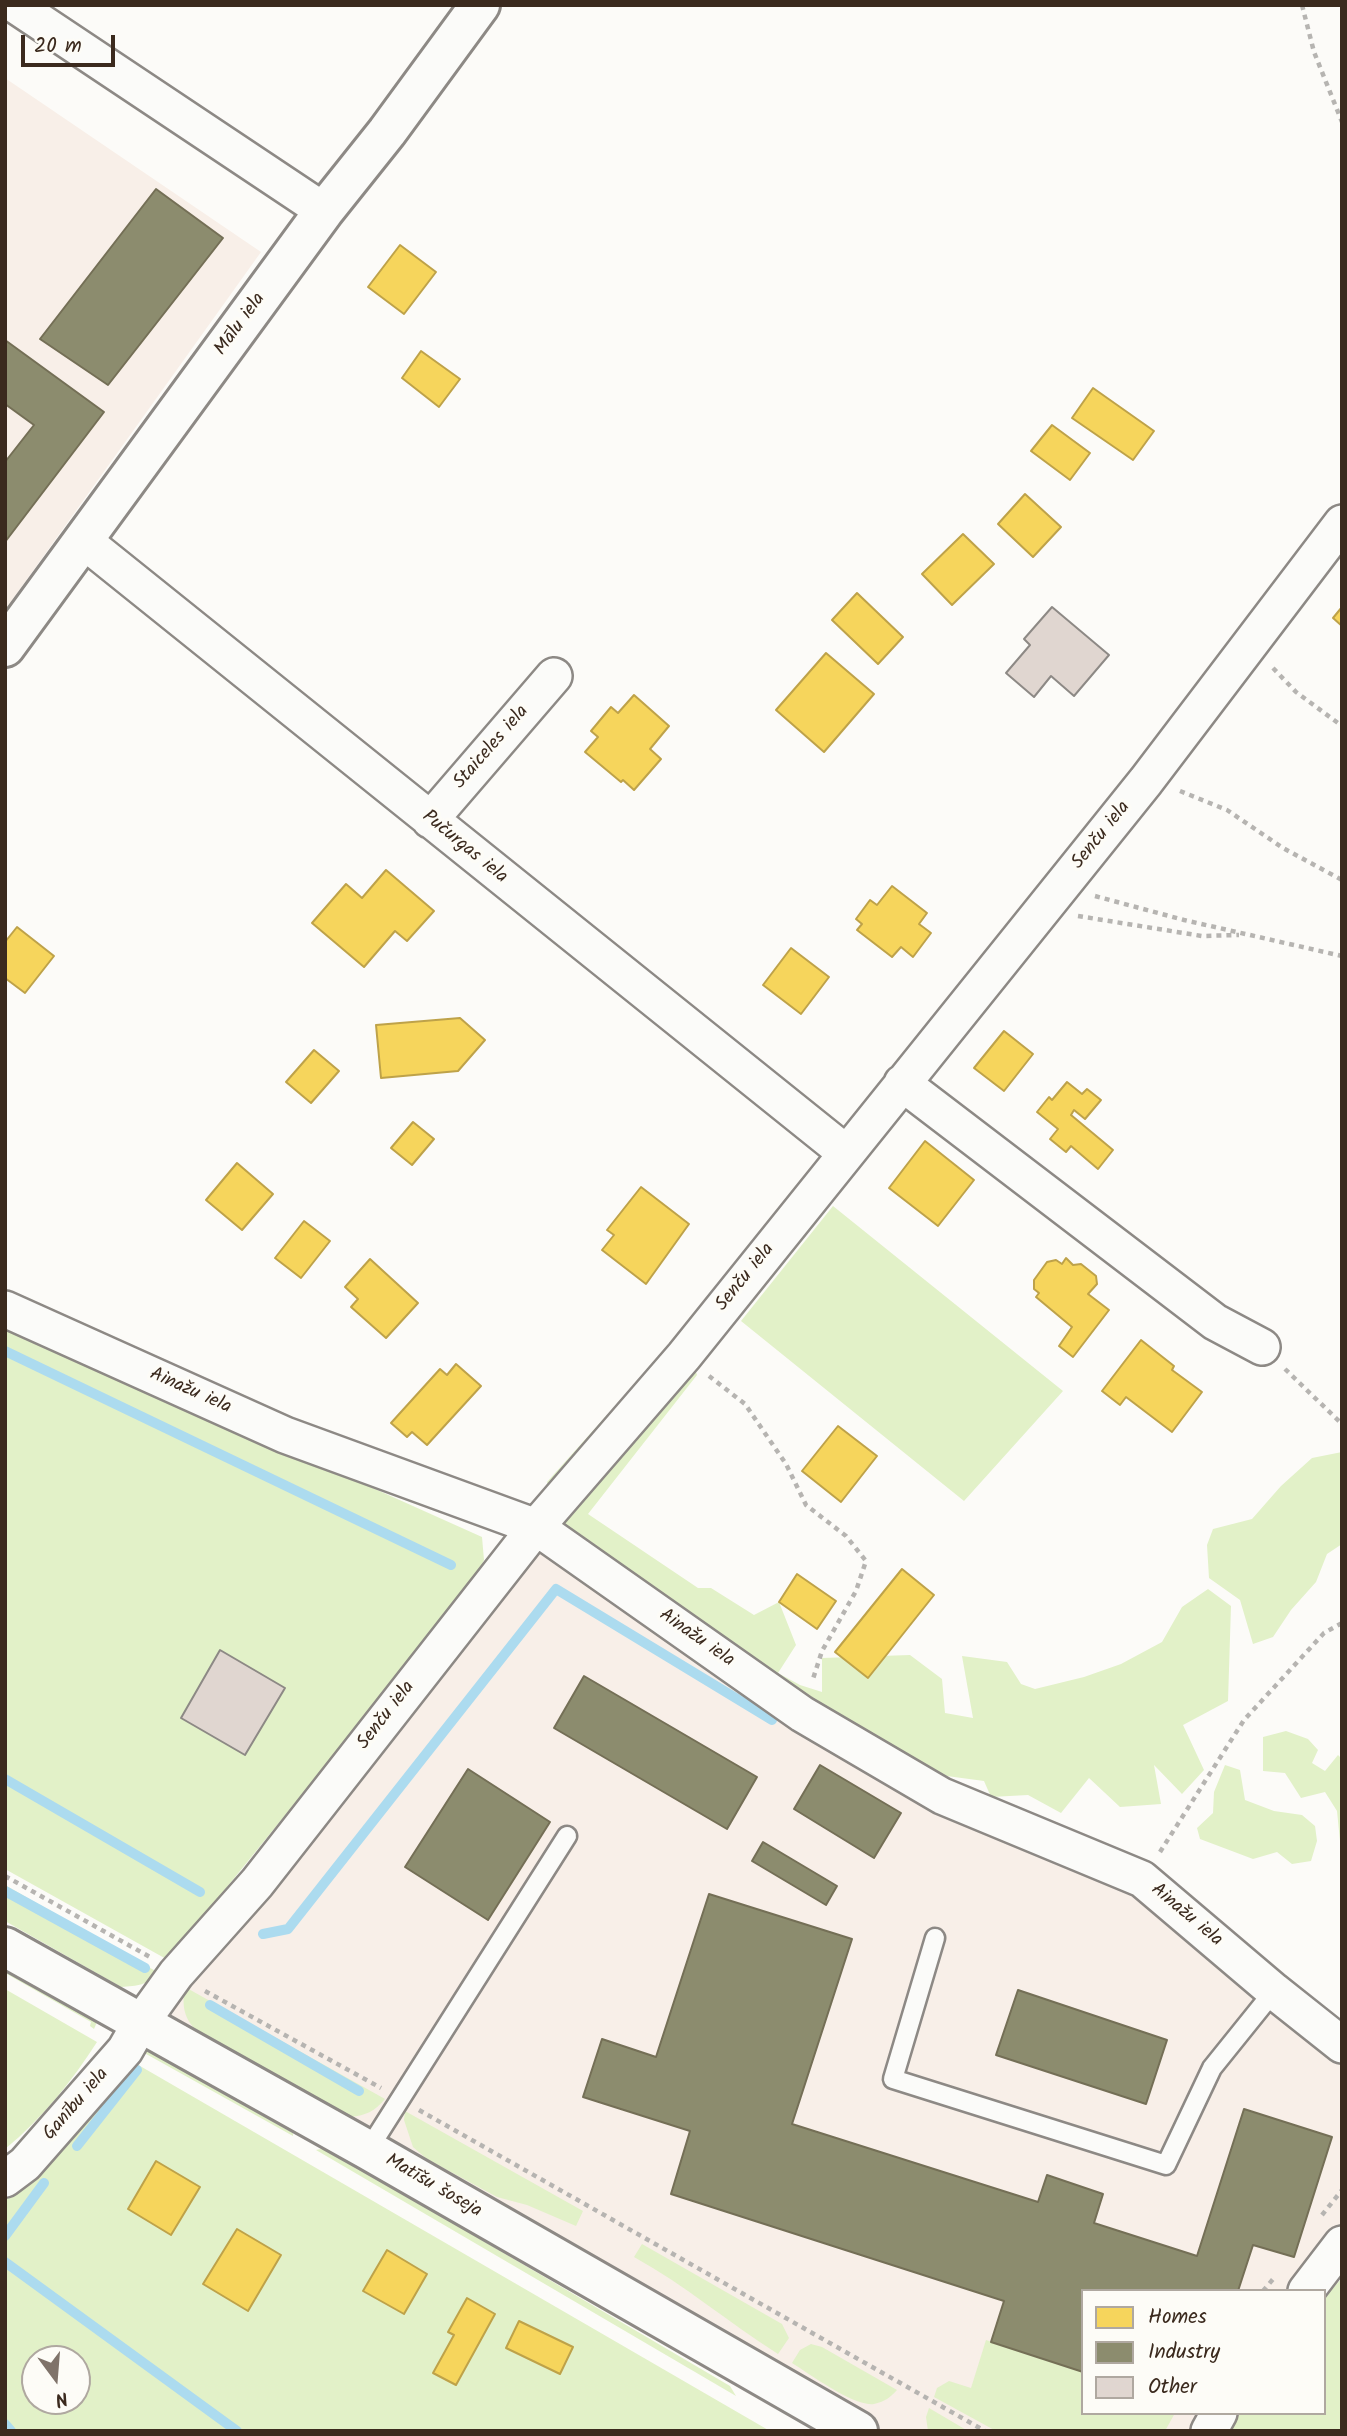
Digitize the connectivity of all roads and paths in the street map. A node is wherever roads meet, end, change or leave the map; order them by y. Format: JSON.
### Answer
{"nodes":[{"id":1,"x":15,"y":5,"type":"edge"},
{"id":2,"x":480,"y":5,"type":"edge"},
{"id":3,"x":1303,"y":5,"type":"edge"},
{"id":4,"x":1342,"y":122,"type":"edge"},
{"id":5,"x":324,"y":211,"type":"junction"},
{"id":6,"x":1342,"y":523,"type":"edge"},
{"id":7,"x":84,"y":541,"type":"junction"},
{"id":8,"x":1249,"y":643,"type":"junction"},
{"id":9,"x":5,"y":647,"type":"edge"},
{"id":10,"x":554,"y":676,"type":"dead end"},
{"id":11,"x":1342,"y":726,"type":"edge"},
{"id":12,"x":1146,"y":781,"type":"junction"},
{"id":13,"x":429,"y":820,"type":"junction"},
{"id":14,"x":1342,"y":880,"type":"edge"},
{"id":15,"x":1051,"y":898,"type":"junction"},
{"id":16,"x":1248,"y":935,"type":"junction"},
{"id":17,"x":1342,"y":956,"type":"edge"},
{"id":18,"x":902,"y":1083,"type":"junction"},
{"id":19,"x":846,"y":1153,"type":"junction"},
{"id":20,"x":5,"y":1309,"type":"edge"},
{"id":21,"x":1262,"y":1347,"type":"joint"},
{"id":22,"x":684,"y":1356,"type":"junction"},
{"id":23,"x":1342,"y":1424,"type":"edge"},
{"id":24,"x":536,"y":1527,"type":"junction"},
{"id":25,"x":1342,"y":1623,"type":"edge"},
{"id":26,"x":802,"y":1714,"type":"junction"},
{"id":27,"x":567,"y":1836,"type":"dead end"},
{"id":28,"x":5,"y":1876,"type":"edge"},
{"id":29,"x":1142,"y":1879,"type":"junction"},
{"id":30,"x":936,"y":1938,"type":"dead end"},
{"id":31,"x":5,"y":1947,"type":"edge"},
{"id":32,"x":157,"y":1961,"type":"dead end"},
{"id":33,"x":196,"y":1986,"type":"dead end"},
{"id":34,"x":1274,"y":1991,"type":"junction"},
{"id":35,"x":140,"y":2024,"type":"junction"},
{"id":36,"x":1342,"y":2045,"type":"edge"},
{"id":37,"x":383,"y":2089,"type":"dead end"},
{"id":38,"x":416,"y":2108,"type":"dead end"},
{"id":39,"x":368,"y":2150,"type":"junction"},
{"id":40,"x":5,"y":2179,"type":"edge"},
{"id":41,"x":1342,"y":2244,"type":"edge"},
{"id":42,"x":1308,"y":2289,"type":"edge"},
{"id":43,"x":1218,"y":2415,"type":"edge"},
{"id":44,"x":858,"y":2431,"type":"edge"},
{"id":45,"x":985,"y":2431,"type":"edge"},
{"id":46,"x":1209,"y":2431,"type":"edge"}],
"edges":[{"from":1,"to":5,"type":"street"},
{"from":2,"to":5,"type":"main road","name":"Mālu iela"},
{"from":3,"to":4,"type":"path"},
{"from":5,"to":7,"type":"main road","name":"Mālu iela"},
{"from":6,"to":8,"type":"street","name":"Senču iela"},
{"from":7,"to":9,"type":"main road","name":"Mālu iela"},
{"from":7,"to":13,"type":"street","name":"Pučurgas iela"},
{"from":8,"to":11,"type":"path"},
{"from":8,"to":12,"type":"street","name":"Senču iela"},
{"from":10,"to":13,"type":"street","name":"Staiceles iela"},
{"from":12,"to":14,"type":"path"},
{"from":12,"to":15,"type":"street","name":"Senču iela"},
{"from":13,"to":19,"type":"street","name":"Pučurgas iela"},
{"from":15,"to":16,"type":"path"},
{"from":15,"to":16,"type":"path"},
{"from":15,"to":18,"type":"street","name":"Senču iela"},
{"from":16,"to":17,"type":"path"},
{"from":18,"to":19,"type":"street","name":"Senču iela"},
{"from":18,"to":21,"type":"street"},
{"from":19,"to":22,"type":"street","name":"Senču iela"},
{"from":20,"to":24,"type":"street","name":"Ainažu iela"},
{"from":21,"to":23,"type":"path"},
{"from":22,"to":24,"type":"street","name":"Senču iela"},
{"from":22,"to":26,"type":"path"},
{"from":24,"to":26,"type":"street","name":"Ainažu iela"},
{"from":24,"to":35,"type":"street","name":"Senču iela"},
{"from":25,"to":29,"type":"path"},
{"from":26,"to":29,"type":"street","name":"Ainažu iela"},
{"from":27,"to":39,"type":"lane"},
{"from":28,"to":32,"type":"path"},
{"from":29,"to":34,"type":"street","name":"Ainažu iela"},
{"from":30,"to":34,"type":"lane"},
{"from":31,"to":35,"type":"main road","name":"Matīšu šoseja"},
{"from":33,"to":37,"type":"path"},
{"from":34,"to":36,"type":"street","name":"Ainažu iela"},
{"from":35,"to":39,"type":"main road","name":"Matīšu šoseja"},
{"from":35,"to":40,"type":"street","name":"Ganību iela"},
{"from":38,"to":45,"type":"path"},
{"from":39,"to":44,"type":"main road","name":"Matīšu šoseja"},
{"from":41,"to":42,"type":"street"},
{"from":43,"to":46,"type":"street"}]}
